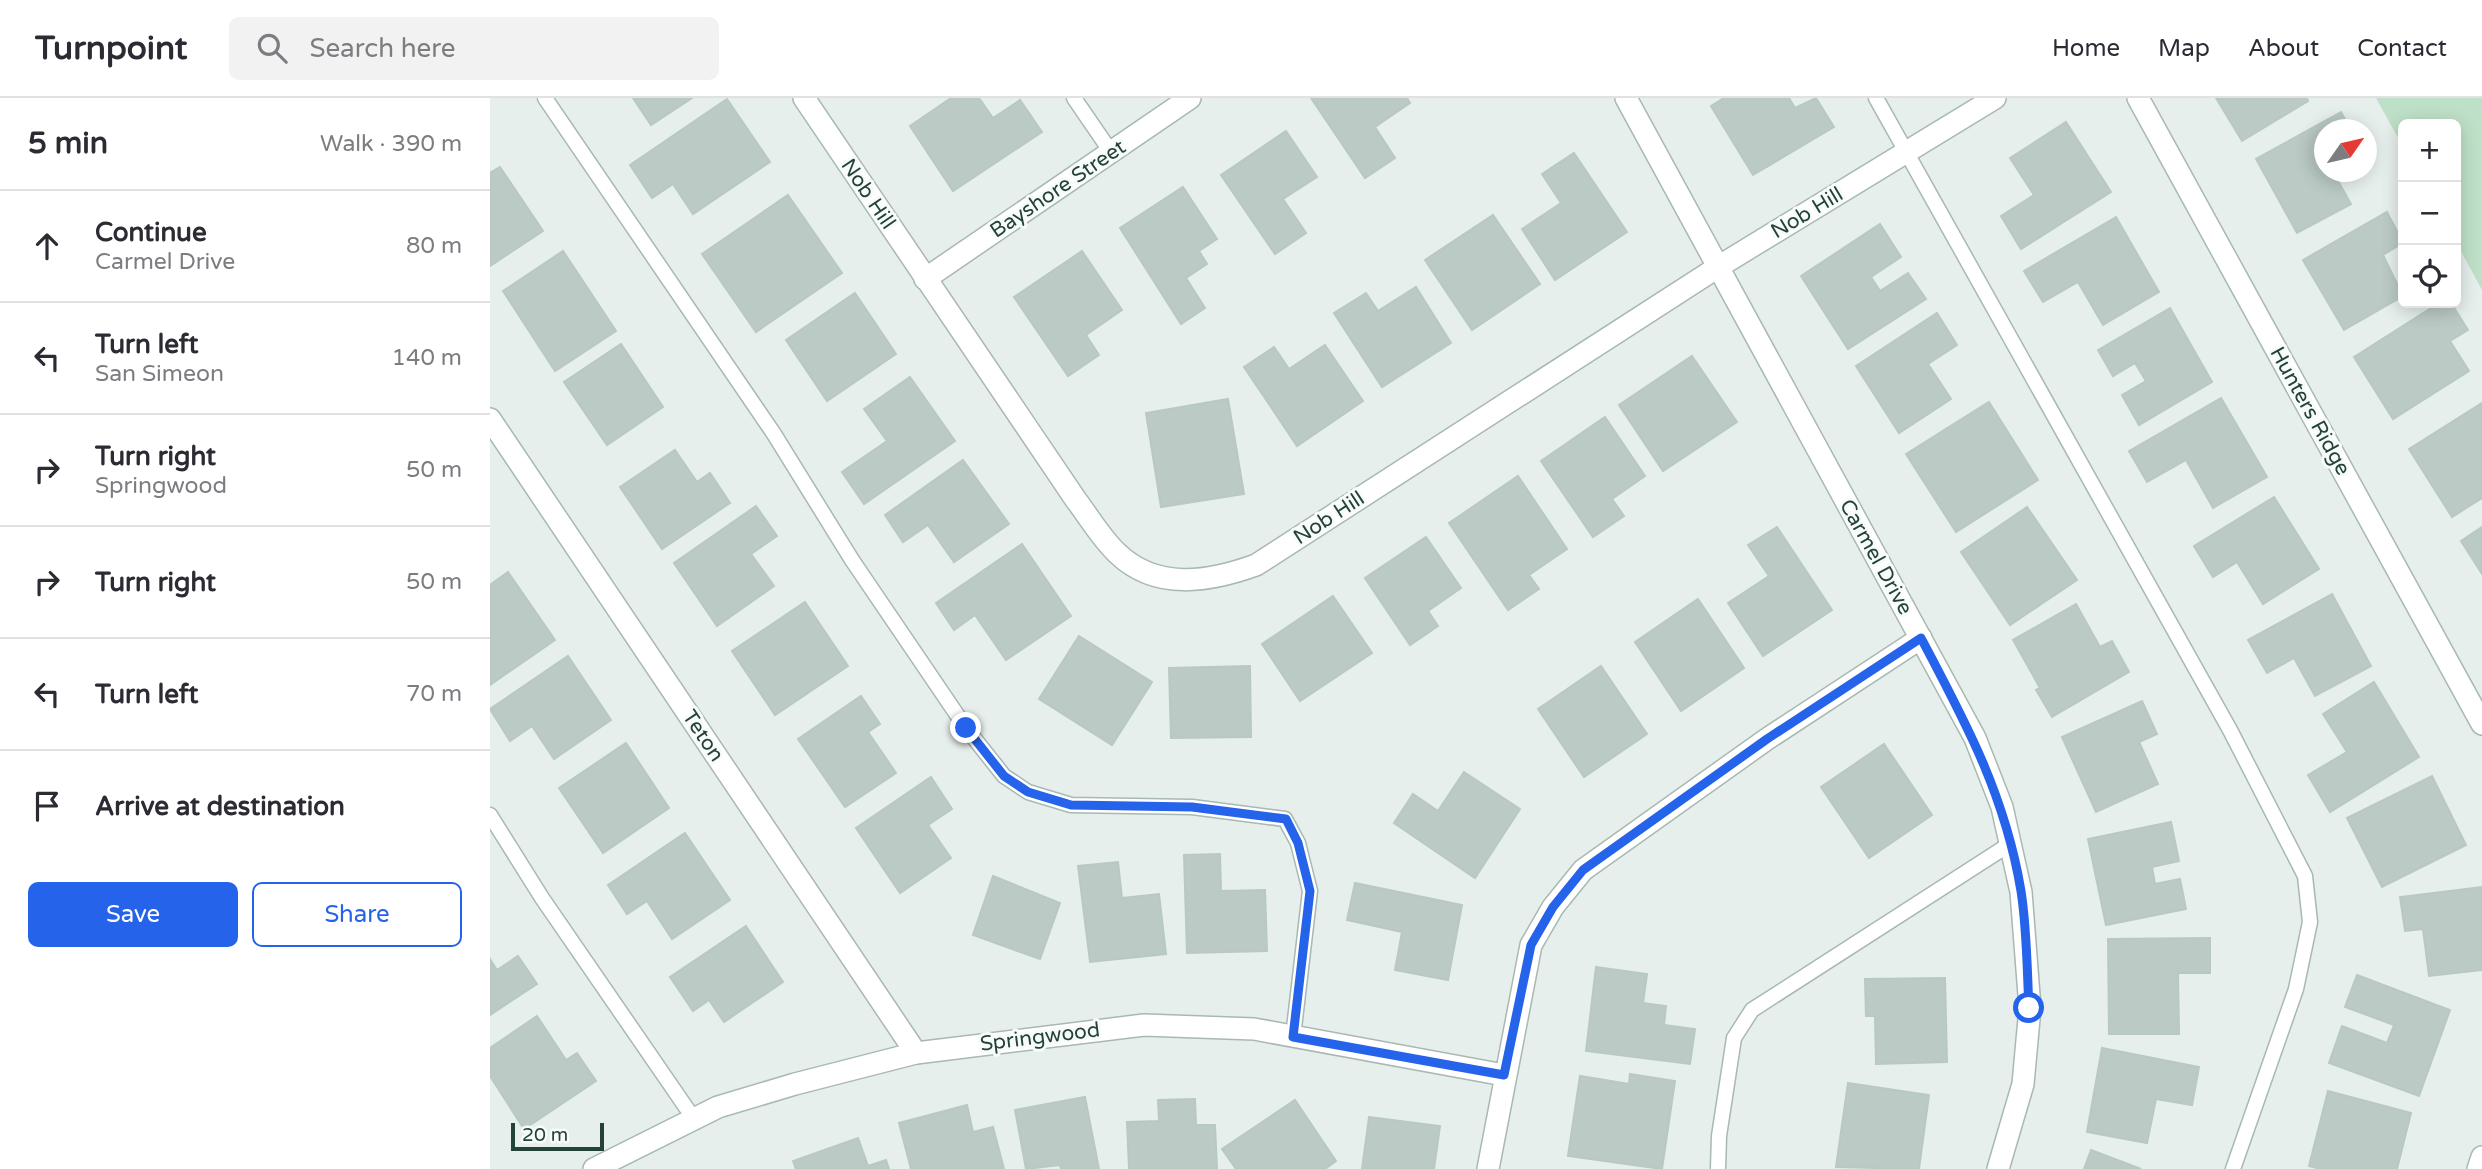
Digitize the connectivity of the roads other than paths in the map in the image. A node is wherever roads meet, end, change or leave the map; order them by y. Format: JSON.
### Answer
{"nodes":[{"id":1,"x":545,"y":98,"type":"edge"},
{"id":2,"x":804,"y":98,"type":"edge"},
{"id":3,"x":1074,"y":98,"type":"edge"},
{"id":4,"x":1190,"y":98,"type":"edge"},
{"id":5,"x":1626,"y":98,"type":"edge"},
{"id":6,"x":1876,"y":98,"type":"edge"},
{"id":7,"x":1995,"y":98,"type":"edge"},
{"id":8,"x":2138,"y":98,"type":"edge"},
{"id":9,"x":1111,"y":152,"type":"junction"},
{"id":10,"x":1906,"y":152,"type":"junction"},
{"id":11,"x":1718,"y":267,"type":"junction"},
{"id":12,"x":925,"y":279,"type":"junction"},
{"id":13,"x":490,"y":419,"type":"edge"},
{"id":14,"x":1921,"y":638,"type":"junction"},
{"id":15,"x":2482,"y":724,"type":"edge"},
{"id":16,"x":490,"y":815,"type":"edge"},
{"id":17,"x":2010,"y":844,"type":"junction"},
{"id":18,"x":1293,"y":1037,"type":"junction"},
{"id":19,"x":916,"y":1053,"type":"junction"},
{"id":20,"x":1504,"y":1075,"type":"junction"},
{"id":21,"x":694,"y":1119,"type":"junction"},
{"id":22,"x":2482,"y":1157,"type":"edge"},
{"id":23,"x":1493,"y":1167,"type":"edge"},
{"id":24,"x":594,"y":1169,"type":"edge"},
{"id":25,"x":1718,"y":1169,"type":"edge"},
{"id":26,"x":1998,"y":1169,"type":"edge"},
{"id":27,"x":2233,"y":1169,"type":"edge"},
{"id":28,"x":2478,"y":1169,"type":"edge"}],
"edges":[{"from":1,"to":18,"type":"lane"},
{"from":2,"to":12,"type":"street","name":"Nob Hill"},
{"from":3,"to":9,"type":"lane"},
{"from":4,"to":9,"type":"street","name":"Bayshore Street"},
{"from":5,"to":11,"type":"street","name":"Carmel Drive"},
{"from":6,"to":10,"type":"lane"},
{"from":7,"to":10,"type":"street","name":"Nob Hill"},
{"from":8,"to":15,"type":"street","name":"Hunters Ridge"},
{"from":9,"to":12,"type":"street","name":"Bayshore Street"},
{"from":10,"to":11,"type":"street","name":"Nob Hill"},
{"from":10,"to":27,"type":"lane"},
{"from":11,"to":12,"type":"street","name":"Nob Hill"},
{"from":11,"to":14,"type":"street","name":"Carmel Drive"},
{"from":13,"to":19,"type":"street","name":"Teton"},
{"from":14,"to":17,"type":"street","name":"Carmel Drive"},
{"from":14,"to":20,"type":"street"},
{"from":16,"to":21,"type":"lane"},
{"from":17,"to":25,"type":"lane"},
{"from":17,"to":26,"type":"street","name":"Carmel Drive"},
{"from":18,"to":19,"type":"street","name":"Springwood"},
{"from":18,"to":20,"type":"street","name":"Springwood"},
{"from":19,"to":21,"type":"street","name":"Springwood"},
{"from":20,"to":23,"type":"street"},
{"from":21,"to":24,"type":"street","name":"Springwood"},
{"from":22,"to":28,"type":"street"}]}
